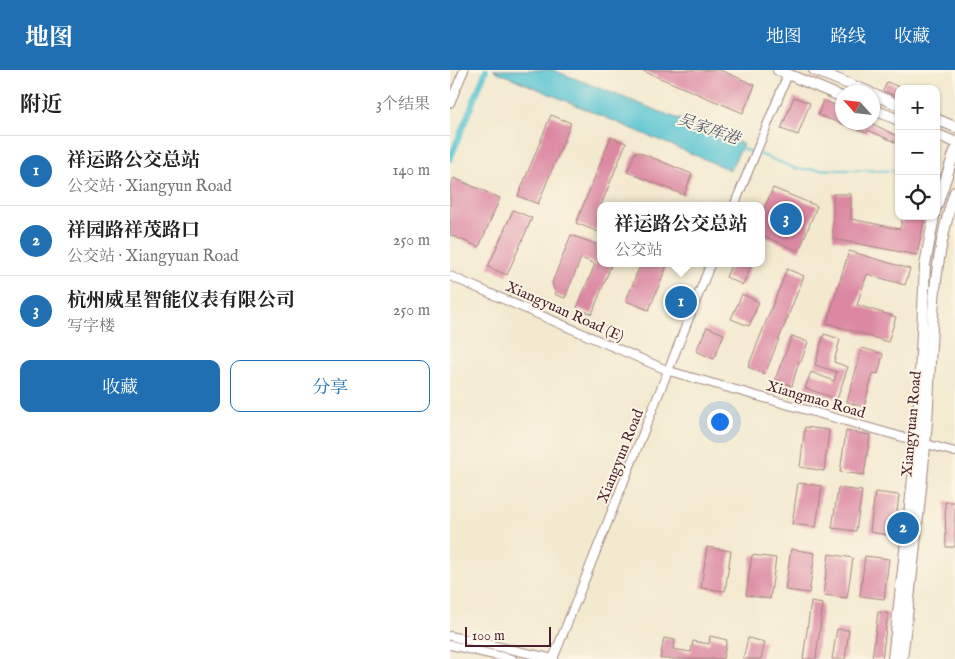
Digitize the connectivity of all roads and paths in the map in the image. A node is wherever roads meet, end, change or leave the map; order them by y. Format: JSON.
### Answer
{"nodes":[{"id":1,"x":464,"y":70,"type":"edge"},
{"id":2,"x":814,"y":70,"type":"edge"},
{"id":3,"x":783,"y":72,"type":"edge"},
{"id":4,"x":852,"y":85,"type":"edge"},
{"id":5,"x":835,"y":94,"type":"edge"},
{"id":6,"x":880,"y":97,"type":"edge"},
{"id":7,"x":450,"y":103,"type":"edge"},
{"id":8,"x":895,"y":103,"type":"edge"},
{"id":9,"x":880,"y":112,"type":"edge"},
{"id":10,"x":895,"y":118,"type":"edge"},
{"id":11,"x":940,"y":121,"type":"edge"},
{"id":12,"x":955,"y":127,"type":"edge"},
{"id":13,"x":940,"y":136,"type":"edge"},
{"id":14,"x":955,"y":142,"type":"edge"},
{"id":15,"x":955,"y":151,"type":"edge"},
{"id":16,"x":955,"y":192,"type":"edge"},
{"id":17,"x":940,"y":196,"type":"edge"},
{"id":18,"x":736,"y":202,"type":"edge"},
{"id":19,"x":933,"y":220,"type":"edge"},
{"id":20,"x":710,"y":267,"type":"edge"},
{"id":21,"x":450,"y":276,"type":"edge"},
{"id":22,"x":669,"y":371,"type":"junction"},
{"id":23,"x":921,"y":443,"type":"junction"},
{"id":24,"x":955,"y":452,"type":"edge"},
{"id":25,"x":450,"y":636,"type":"edge"},
{"id":26,"x":450,"y":645,"type":"edge"},
{"id":27,"x":512,"y":659,"type":"edge"},
{"id":28,"x":553,"y":659,"type":"edge"},
{"id":29,"x":893,"y":659,"type":"edge"},
{"id":30,"x":902,"y":659,"type":"edge"}],
"edges":[{"from":1,"to":7,"type":"street"},
{"from":2,"to":4,"type":"main road"},
{"from":3,"to":5,"type":"main road"},
{"from":3,"to":18,"type":"street"},
{"from":6,"to":8,"type":"main road"},
{"from":9,"to":10,"type":"main road"},
{"from":11,"to":12,"type":"main road"},
{"from":13,"to":14,"type":"main road"},
{"from":15,"to":17,"type":"main road"},
{"from":16,"to":23,"type":"main road","name":"Xiangyuan Road"},
{"from":19,"to":23,"type":"main road","name":"Xiangyuan Road"},
{"from":20,"to":22,"type":"street","name":"Xiangyun Road"},
{"from":21,"to":22,"type":"street","name":"Xiangyuan Road (E)"},
{"from":22,"to":23,"type":"street","name":"Xiangmao Road"},
{"from":22,"to":28,"type":"street","name":"Xiangyun Road"},
{"from":23,"to":24,"type":"street","name":"Xiangmao Road"},
{"from":23,"to":29,"type":"main road","name":"Xiangyuan Road"},
{"from":23,"to":30,"type":"main road","name":"Xiangyuan Road"},
{"from":25,"to":28,"type":"street"},
{"from":26,"to":27,"type":"street"}]}
